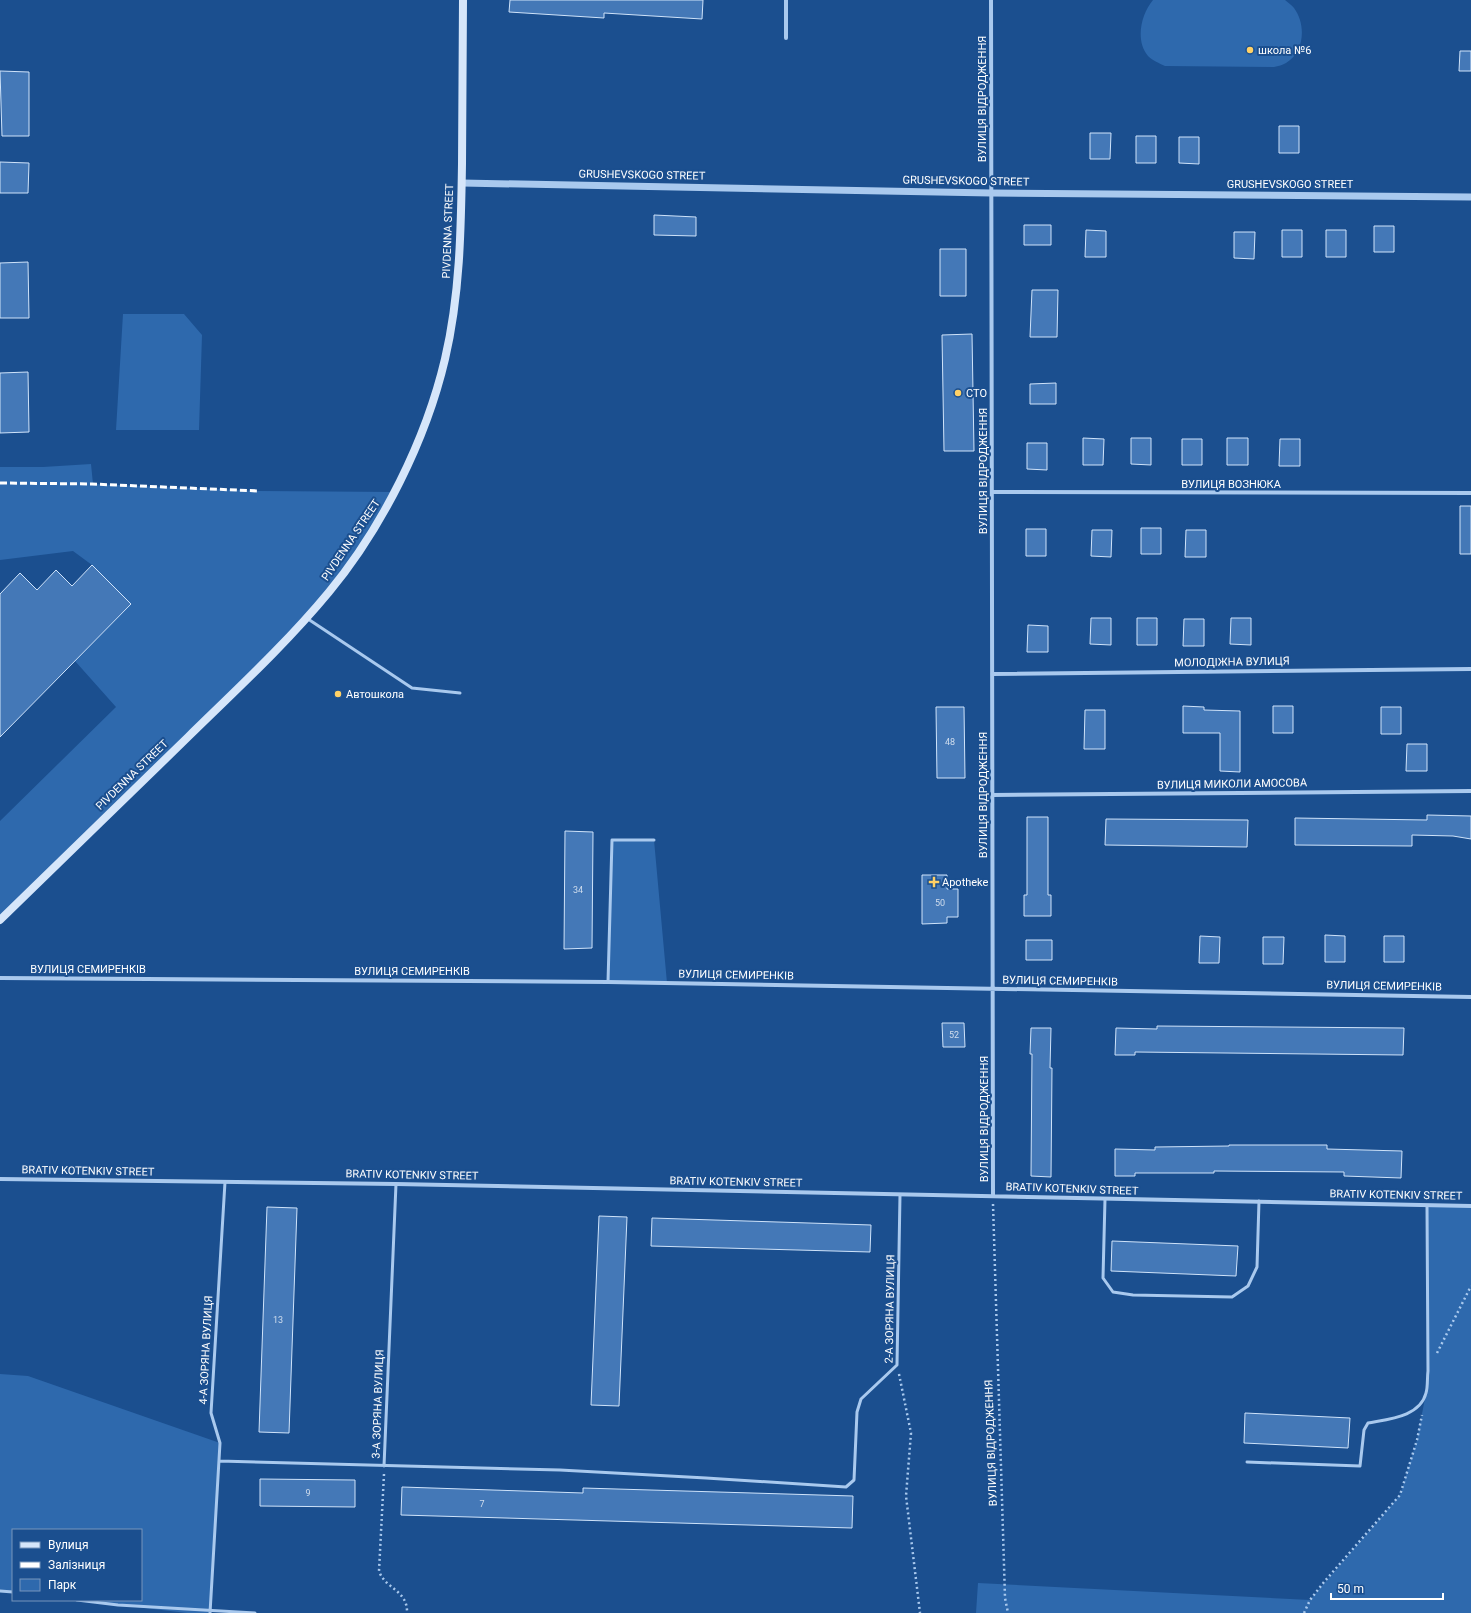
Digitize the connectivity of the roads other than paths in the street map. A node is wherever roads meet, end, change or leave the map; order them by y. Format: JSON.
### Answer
{"nodes":[{"id":1,"x":463,"y":0,"type":"edge"},
{"id":2,"x":786,"y":0,"type":"edge"},
{"id":3,"x":991,"y":0,"type":"edge"},
{"id":4,"x":786,"y":38,"type":"dead end"},
{"id":5,"x":462,"y":183,"type":"junction"},
{"id":6,"x":991,"y":193,"type":"junction"},
{"id":7,"x":1471,"y":197,"type":"edge"},
{"id":8,"x":992,"y":492,"type":"junction"},
{"id":9,"x":1471,"y":493,"type":"edge"},
{"id":10,"x":306,"y":618,"type":"junction"},
{"id":11,"x":1471,"y":669,"type":"edge"},
{"id":12,"x":992,"y":674,"type":"junction"},
{"id":13,"x":460,"y":693,"type":"dead end"},
{"id":14,"x":1471,"y":790,"type":"edge"},
{"id":15,"x":992,"y":795,"type":"junction"},
{"id":16,"x":654,"y":840,"type":"dead end"},
{"id":17,"x":0,"y":920,"type":"edge"},
{"id":18,"x":0,"y":978,"type":"edge"},
{"id":19,"x":608,"y":982,"type":"junction"},
{"id":20,"x":993,"y":989,"type":"junction"},
{"id":21,"x":1471,"y":997,"type":"edge"},
{"id":22,"x":0,"y":1179,"type":"edge"},
{"id":23,"x":225,"y":1182,"type":"junction"},
{"id":24,"x":396,"y":1184,"type":"junction"},
{"id":25,"x":900,"y":1195,"type":"junction"},
{"id":26,"x":993,"y":1196,"type":"junction"},
{"id":27,"x":1105,"y":1199,"type":"junction"},
{"id":28,"x":1259,"y":1201,"type":"junction"},
{"id":29,"x":1427,"y":1206,"type":"junction"},
{"id":30,"x":1471,"y":1206,"type":"edge"},
{"id":31,"x":219,"y":1461,"type":"junction"},
{"id":32,"x":1247,"y":1462,"type":"dead end"},
{"id":33,"x":384,"y":1466,"type":"junction"},
{"id":34,"x":0,"y":1591,"type":"edge"},
{"id":35,"x":12,"y":1592,"type":"edge"},
{"id":36,"x":85,"y":1601,"type":"edge"},
{"id":37,"x":210,"y":1612,"type":"edge"},
{"id":38,"x":255,"y":1613,"type":"edge"}],
"edges":[{"from":1,"to":5,"type":"main road","name":"PIVDENNA STREET"},
{"from":2,"to":4,"type":"street"},
{"from":3,"to":6,"type":"street","name":"ВУЛИЦЯ ВІДРОДЖЕННЯ"},
{"from":5,"to":6,"type":"street","name":"GRUSHEVSKOGO STREET"},
{"from":5,"to":10,"type":"main road","name":"PIVDENNA STREET"},
{"from":6,"to":7,"type":"street","name":"GRUSHEVSKOGO STREET"},
{"from":6,"to":8,"type":"street","name":"ВУЛИЦЯ ВІДРОДЖЕННЯ"},
{"from":8,"to":9,"type":"street","name":"ВУЛИЦЯ ВОЗНЮКА"},
{"from":8,"to":12,"type":"street","name":"ВУЛИЦЯ ВІДРОДЖЕННЯ"},
{"from":10,"to":13,"type":"lane"},
{"from":10,"to":17,"type":"main road","name":"PIVDENNA STREET"},
{"from":11,"to":12,"type":"street","name":"МОЛОДІЖНА ВУЛИЦЯ"},
{"from":12,"to":15,"type":"street","name":"ВУЛИЦЯ ВІДРОДЖЕННЯ"},
{"from":14,"to":15,"type":"street","name":"ВУЛИЦЯ МИКОЛИ АМОСОВА"},
{"from":15,"to":20,"type":"street","name":"ВУЛИЦЯ ВІДРОДЖЕННЯ"},
{"from":16,"to":19,"type":"lane"},
{"from":18,"to":19,"type":"street","name":"ВУЛИЦЯ СЕМИРЕНКІВ"},
{"from":19,"to":20,"type":"street","name":"ВУЛИЦЯ СЕМИРЕНКІВ"},
{"from":20,"to":21,"type":"street","name":"ВУЛИЦЯ СЕМИРЕНКІВ"},
{"from":20,"to":26,"type":"street","name":"ВУЛИЦЯ ВІДРОДЖЕННЯ"},
{"from":22,"to":23,"type":"street","name":"BRATIV KOTENKIV STREET"},
{"from":23,"to":24,"type":"street","name":"BRATIV KOTENKIV STREET"},
{"from":23,"to":31,"type":"lane","name":"4-А ЗОРЯНА ВУЛИЦЯ"},
{"from":24,"to":25,"type":"street","name":"BRATIV KOTENKIV STREET"},
{"from":24,"to":33,"type":"lane","name":"3-А ЗОРЯНА ВУЛИЦЯ"},
{"from":25,"to":26,"type":"street","name":"BRATIV KOTENKIV STREET"},
{"from":25,"to":33,"type":"lane","name":"2-А ЗОРЯНА ВУЛИЦЯ"},
{"from":26,"to":27,"type":"street","name":"BRATIV KOTENKIV STREET"},
{"from":27,"to":28,"type":"street","name":"BRATIV KOTENKIV STREET"},
{"from":27,"to":28,"type":"lane"},
{"from":28,"to":29,"type":"street","name":"BRATIV KOTENKIV STREET"},
{"from":29,"to":30,"type":"street","name":"BRATIV KOTENKIV STREET"},
{"from":29,"to":32,"type":"lane"},
{"from":31,"to":33,"type":"lane"},
{"from":31,"to":37,"type":"lane","name":"4-А ЗОРЯНА ВУЛИЦЯ"},
{"from":34,"to":35,"type":"lane"},
{"from":36,"to":37,"type":"lane"},
{"from":37,"to":38,"type":"lane"}]}
